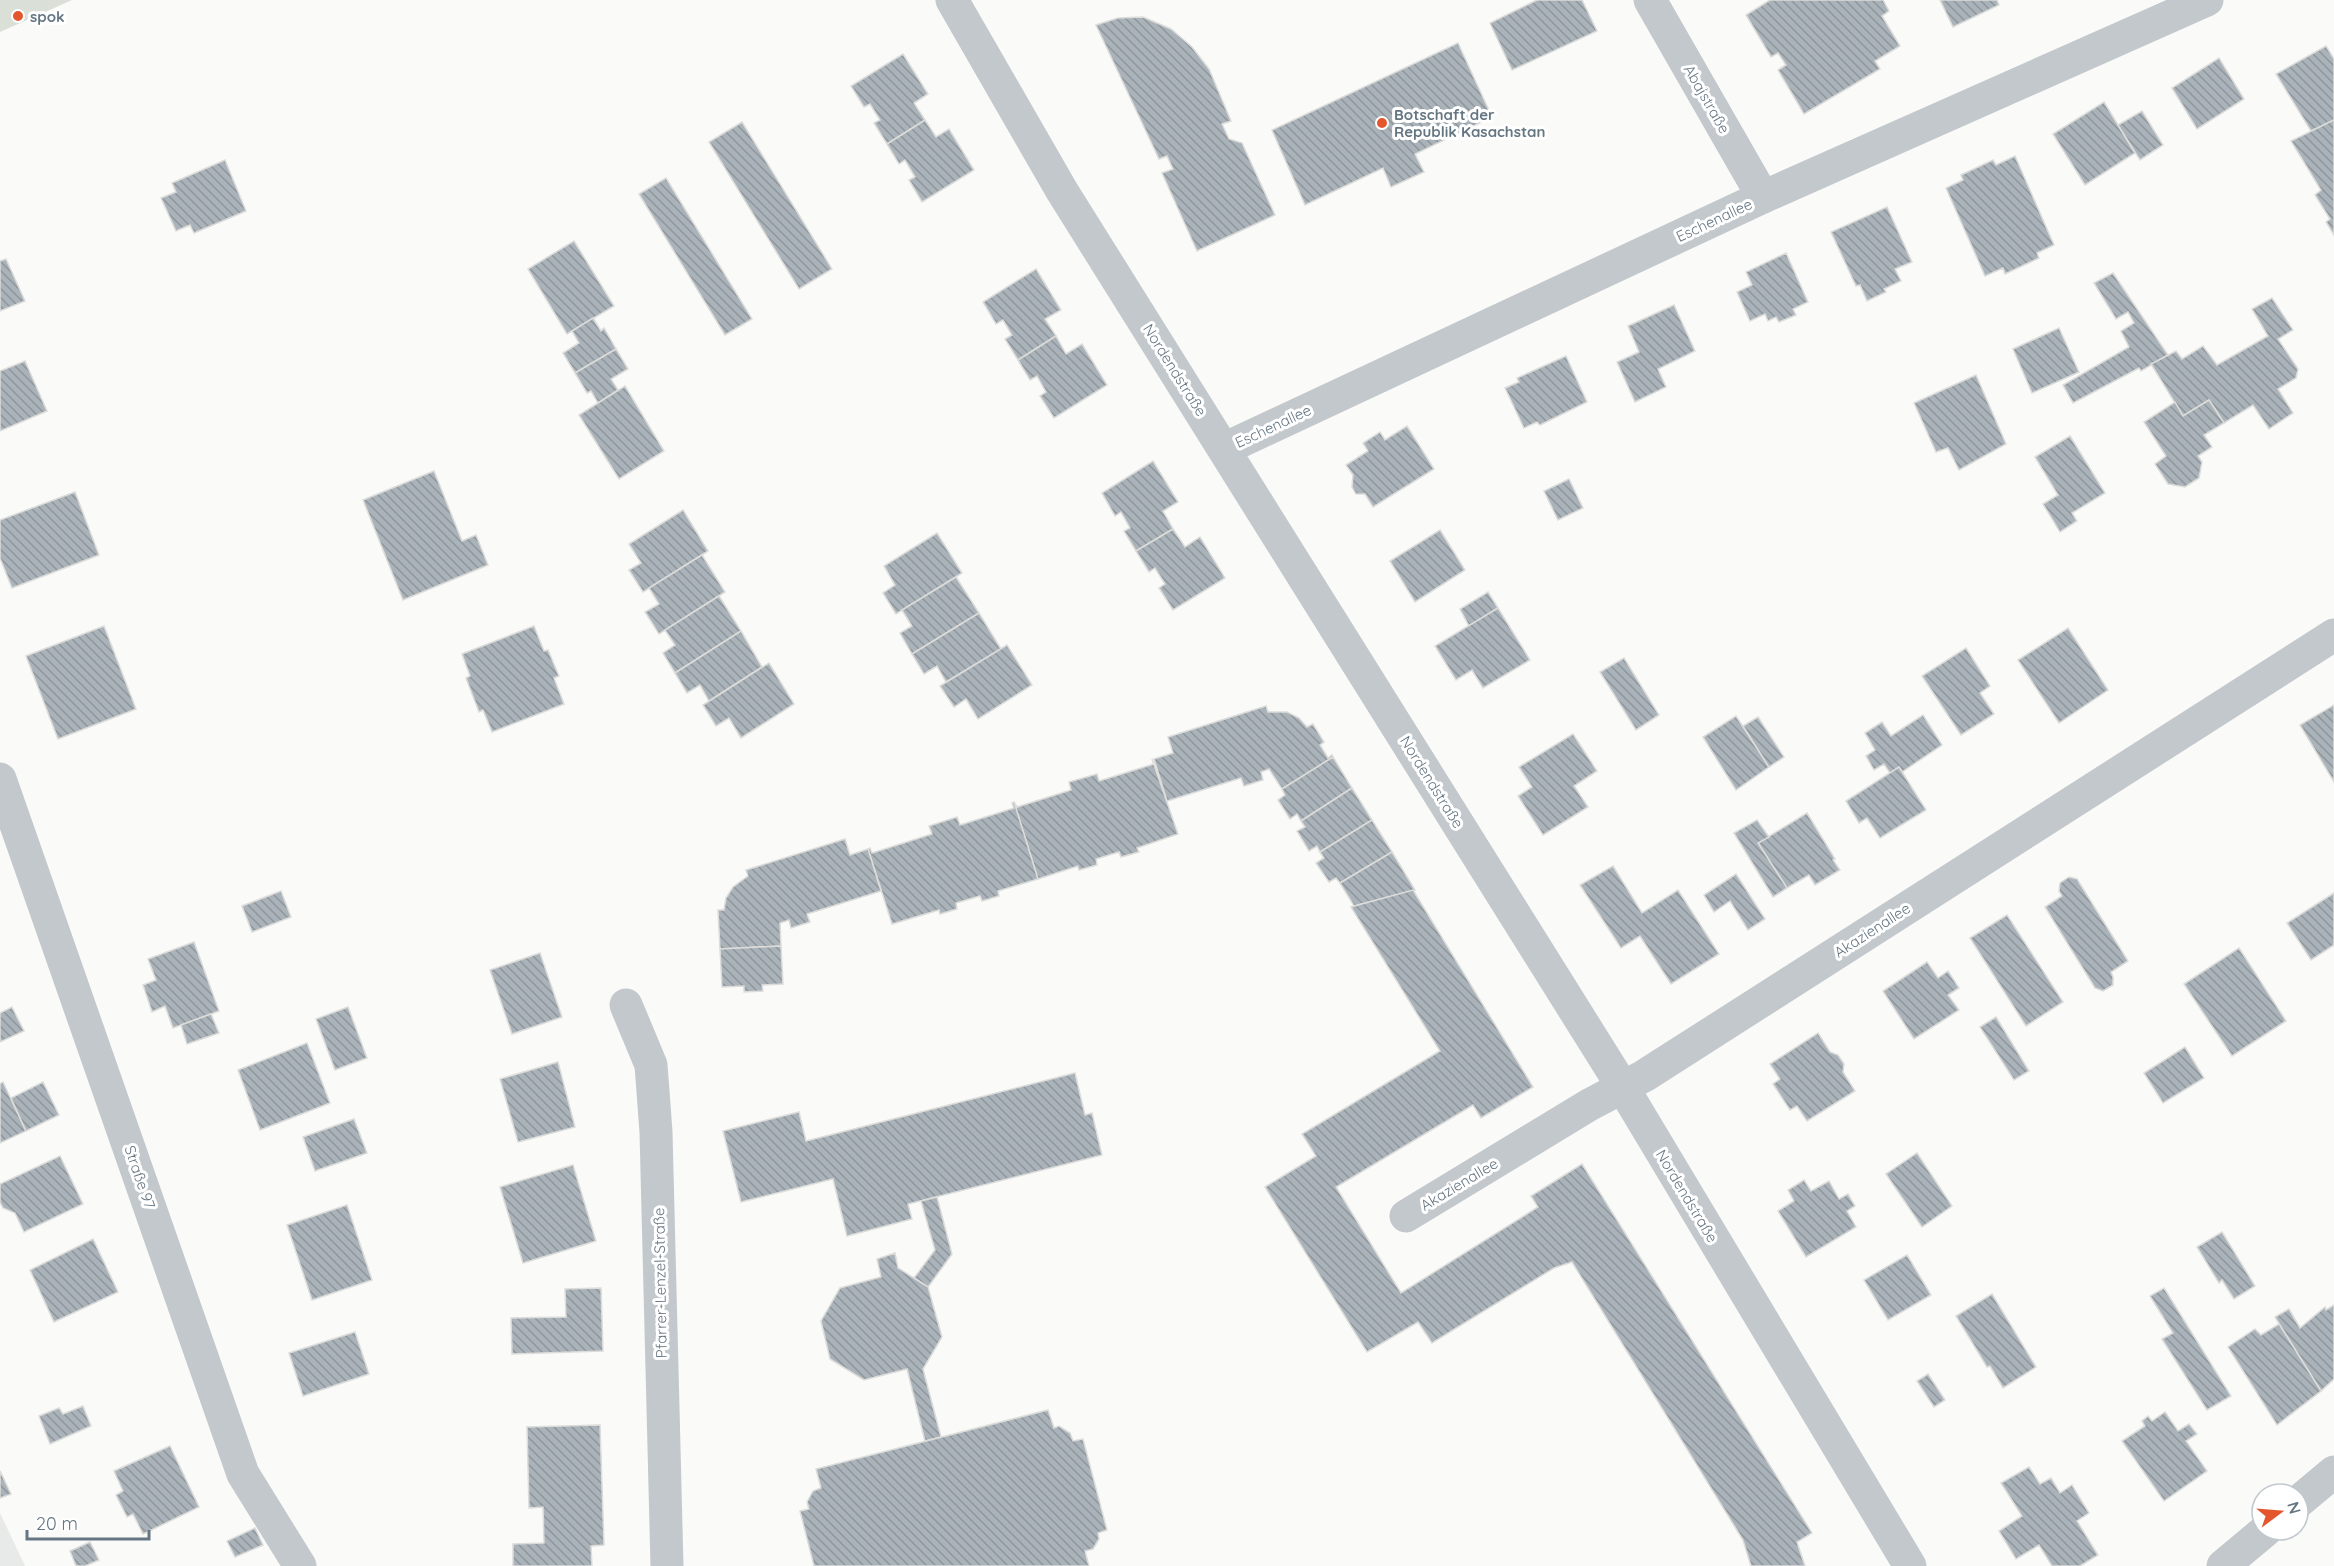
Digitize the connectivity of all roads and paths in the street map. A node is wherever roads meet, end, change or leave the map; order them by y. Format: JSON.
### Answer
{"nodes":[{"id":1,"x":952,"y":0,"type":"edge"},
{"id":2,"x":1650,"y":0,"type":"edge"},
{"id":3,"x":2207,"y":0,"type":"edge"},
{"id":4,"x":1763,"y":197,"type":"junction"},
{"id":5,"x":1224,"y":449,"type":"junction"},
{"id":6,"x":2334,"y":635,"type":"edge"},
{"id":7,"x":0,"y":779,"type":"edge"},
{"id":8,"x":626,"y":1005,"type":"dead end"},
{"id":9,"x":1622,"y":1086,"type":"junction"},
{"id":10,"x":1406,"y":1216,"type":"dead end"},
{"id":11,"x":2334,"y":1472,"type":"edge"},
{"id":12,"x":2310,"y":1493,"type":"edge"},
{"id":13,"x":2252,"y":1542,"type":"edge"},
{"id":14,"x":300,"y":1566,"type":"edge"},
{"id":15,"x":667,"y":1566,"type":"edge"},
{"id":16,"x":1910,"y":1566,"type":"edge"},
{"id":17,"x":2223,"y":1566,"type":"edge"}],
"edges":[{"from":1,"to":5,"type":"street","name":"Nordendstraße"},
{"from":2,"to":4,"type":"street","name":"Abajstraße"},
{"from":3,"to":4,"type":"street","name":"Eschenallee"},
{"from":4,"to":5,"type":"street","name":"Eschenallee"},
{"from":5,"to":9,"type":"street","name":"Nordendstraße"},
{"from":6,"to":9,"type":"street","name":"Akazienallee"},
{"from":7,"to":14,"type":"street","name":"Straße 97"},
{"from":8,"to":15,"type":"street","name":"Pfarrer-Lenzel-Straße"},
{"from":9,"to":10,"type":"street","name":"Akazienallee"},
{"from":9,"to":16,"type":"street","name":"Nordendstraße"},
{"from":11,"to":12,"type":"street"},
{"from":13,"to":17,"type":"street"}]}
